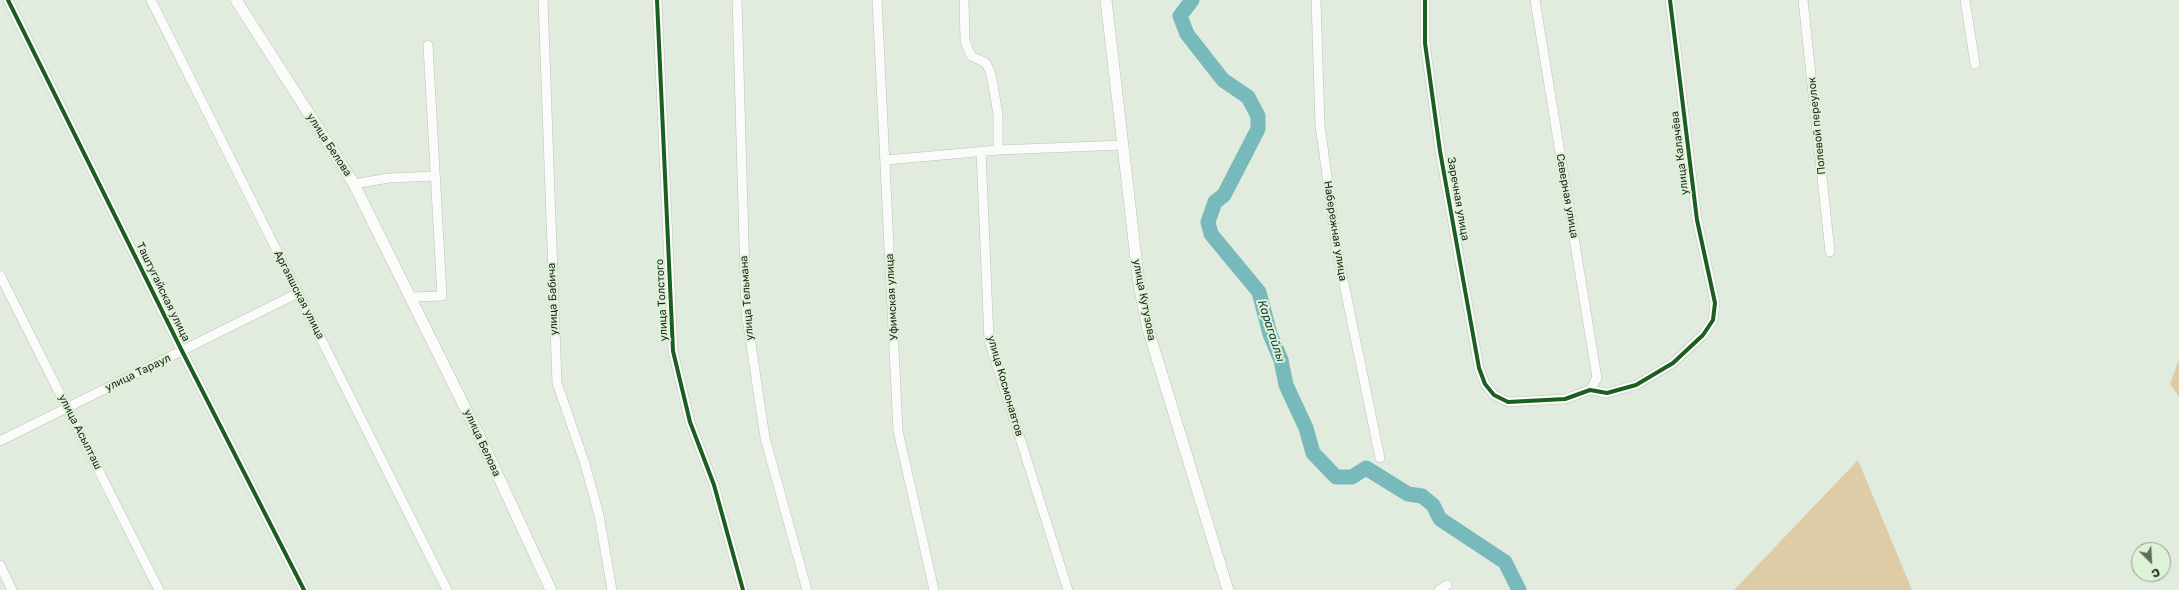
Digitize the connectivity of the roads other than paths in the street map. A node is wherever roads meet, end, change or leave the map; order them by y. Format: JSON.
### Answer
{"nodes":[{"id":1,"x":8,"y":0,"type":"edge"},
{"id":2,"x":151,"y":0,"type":"edge"},
{"id":3,"x":236,"y":0,"type":"edge"},
{"id":4,"x":543,"y":0,"type":"edge"},
{"id":5,"x":657,"y":0,"type":"edge"},
{"id":6,"x":737,"y":0,"type":"edge"},
{"id":7,"x":877,"y":0,"type":"edge"},
{"id":8,"x":964,"y":0,"type":"edge"},
{"id":9,"x":1106,"y":0,"type":"edge"},
{"id":10,"x":1316,"y":0,"type":"edge"},
{"id":11,"x":1425,"y":0,"type":"edge"},
{"id":12,"x":1535,"y":0,"type":"edge"},
{"id":13,"x":1670,"y":0,"type":"edge"},
{"id":14,"x":1803,"y":0,"type":"edge"},
{"id":15,"x":1965,"y":0,"type":"edge"},
{"id":16,"x":428,"y":45,"type":"dead end"},
{"id":17,"x":1975,"y":64,"type":"dead end"},
{"id":18,"x":1123,"y":145,"type":"junction"},
{"id":19,"x":998,"y":150,"type":"junction"},
{"id":20,"x":981,"y":151,"type":"junction"},
{"id":21,"x":886,"y":160,"type":"junction"},
{"id":22,"x":436,"y":176,"type":"junction"},
{"id":23,"x":354,"y":184,"type":"junction"},
{"id":24,"x":1830,"y":252,"type":"dead end"},
{"id":25,"x":0,"y":275,"type":"edge"},
{"id":26,"x":298,"y":294,"type":"junction"},
{"id":27,"x":412,"y":297,"type":"junction"},
{"id":28,"x":182,"y":351,"type":"junction"},
{"id":29,"x":1590,"y":390,"type":"junction"},
{"id":30,"x":67,"y":408,"type":"junction"},
{"id":31,"x":0,"y":441,"type":"edge"},
{"id":32,"x":1380,"y":458,"type":"dead end"},
{"id":33,"x":0,"y":566,"type":"edge"},
{"id":34,"x":12,"y":590,"type":"edge"},
{"id":35,"x":160,"y":590,"type":"edge"},
{"id":36,"x":304,"y":590,"type":"edge"},
{"id":37,"x":447,"y":590,"type":"edge"},
{"id":38,"x":551,"y":590,"type":"edge"},
{"id":39,"x":612,"y":590,"type":"edge"},
{"id":40,"x":743,"y":590,"type":"edge"},
{"id":41,"x":807,"y":590,"type":"edge"},
{"id":42,"x":934,"y":590,"type":"edge"},
{"id":43,"x":1068,"y":590,"type":"edge"},
{"id":44,"x":1228,"y":590,"type":"edge"}],
"edges":[{"from":1,"to":28,"type":"street","name":"Таштугайская улица"},
{"from":2,"to":26,"type":"street","name":"Аргаяшская улица"},
{"from":3,"to":23,"type":"main road","name":"улица Белова"},
{"from":4,"to":39,"type":"street","name":"улица Бабича"},
{"from":5,"to":40,"type":"street","name":"улица Толстого"},
{"from":6,"to":41,"type":"street","name":"улица Тельмана"},
{"from":7,"to":21,"type":"street","name":"Уфимская улица"},
{"from":8,"to":19,"type":"street"},
{"from":9,"to":18,"type":"main road","name":"улица Кутузова"},
{"from":10,"to":32,"type":"street","name":"Набережная улица"},
{"from":11,"to":29,"type":"street","name":"Заречная улица"},
{"from":12,"to":29,"type":"street","name":"Северная улица"},
{"from":13,"to":29,"type":"street","name":"улица Калачёва"},
{"from":14,"to":24,"type":"street","name":"Полевой переулок"},
{"from":15,"to":17,"type":"street"},
{"from":16,"to":22,"type":"street"},
{"from":18,"to":19,"type":"street"},
{"from":18,"to":44,"type":"main road","name":"улица Кутузова"},
{"from":19,"to":20,"type":"street"},
{"from":20,"to":21,"type":"street"},
{"from":20,"to":43,"type":"street","name":"улица Космонавтов"},
{"from":21,"to":42,"type":"street","name":"Уфимская улица"},
{"from":22,"to":23,"type":"street"},
{"from":22,"to":27,"type":"street"},
{"from":23,"to":27,"type":"main road","name":"улица Белова"},
{"from":25,"to":30,"type":"street","name":"улица Асылташ"},
{"from":26,"to":28,"type":"street","name":"улица Тараул"},
{"from":26,"to":37,"type":"street","name":"Аргаяшская улица"},
{"from":27,"to":38,"type":"main road","name":"улица Белова"},
{"from":28,"to":30,"type":"street","name":"улица Тараул"},
{"from":28,"to":36,"type":"street","name":"Таштугайская улица"},
{"from":30,"to":31,"type":"street","name":"улица Тараул"},
{"from":30,"to":35,"type":"street","name":"улица Асылташ"},
{"from":33,"to":34,"type":"street"}]}
